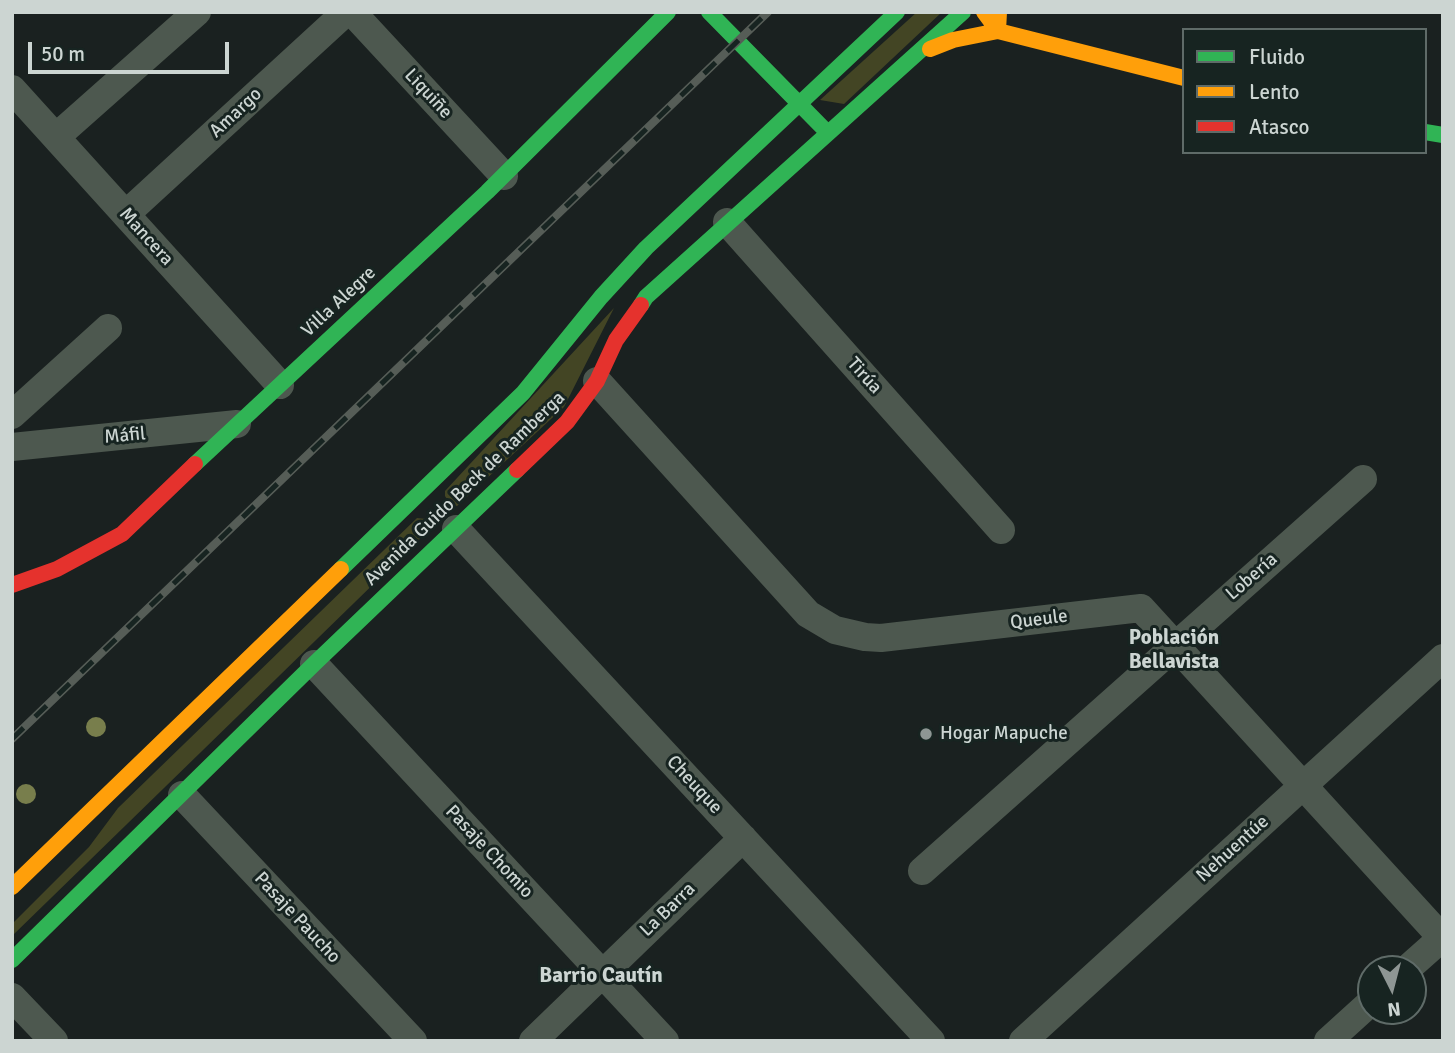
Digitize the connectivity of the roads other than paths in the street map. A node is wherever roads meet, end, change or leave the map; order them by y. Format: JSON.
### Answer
{"nodes":[{"id":1,"x":197,"y":12,"type":"edge"},
{"id":2,"x":346,"y":12,"type":"edge"},
{"id":3,"x":352,"y":12,"type":"edge"},
{"id":4,"x":668,"y":12,"type":"edge"},
{"id":5,"x":709,"y":12,"type":"edge"},
{"id":6,"x":897,"y":12,"type":"edge"},
{"id":7,"x":963,"y":12,"type":"edge"},
{"id":8,"x":984,"y":12,"type":"edge"},
{"id":9,"x":999,"y":12,"type":"edge"},
{"id":10,"x":998,"y":31,"type":"junction"},
{"id":11,"x":909,"y":61,"type":"junction"},
{"id":12,"x":1182,"y":77,"type":"edge"},
{"id":13,"x":12,"y":89,"type":"edge"},
{"id":14,"x":800,"y":106,"type":"junction"},
{"id":15,"x":828,"y":134,"type":"junction"},
{"id":16,"x":56,"y":137,"type":"junction"},
{"id":17,"x":503,"y":176,"type":"junction"},
{"id":18,"x":126,"y":215,"type":"junction"},
{"id":19,"x":727,"y":222,"type":"junction"},
{"id":20,"x":107,"y":328,"type":"dead end"},
{"id":21,"x":597,"y":381,"type":"junction"},
{"id":22,"x":280,"y":385,"type":"junction"},
{"id":23,"x":12,"y":415,"type":"edge"},
{"id":24,"x":237,"y":424,"type":"junction"},
{"id":25,"x":12,"y":447,"type":"edge"},
{"id":26,"x":1363,"y":480,"type":"dead end"},
{"id":27,"x":451,"y":525,"type":"junction"},
{"id":28,"x":1001,"y":530,"type":"dead end"},
{"id":29,"x":12,"y":585,"type":"edge"},
{"id":30,"x":1175,"y":645,"type":"junction"},
{"id":31,"x":1443,"y":658,"type":"edge"},
{"id":32,"x":314,"y":664,"type":"junction"},
{"id":33,"x":1303,"y":785,"type":"junction"},
{"id":34,"x":182,"y":796,"type":"junction"},
{"id":35,"x":743,"y":838,"type":"junction"},
{"id":36,"x":922,"y":871,"type":"dead end"},
{"id":37,"x":12,"y":887,"type":"edge"},
{"id":38,"x":1442,"y":938,"type":"edge"},
{"id":39,"x":1423,"y":955,"type":"edge"},
{"id":40,"x":12,"y":960,"type":"edge"},
{"id":41,"x":603,"y":974,"type":"junction"},
{"id":42,"x":12,"y":997,"type":"edge"},
{"id":43,"x":1357,"y":1015,"type":"edge"},
{"id":44,"x":54,"y":1041,"type":"edge"},
{"id":45,"x":413,"y":1041,"type":"edge"},
{"id":46,"x":533,"y":1041,"type":"edge"},
{"id":47,"x":665,"y":1041,"type":"edge"},
{"id":48,"x":932,"y":1041,"type":"edge"},
{"id":49,"x":1023,"y":1041,"type":"edge"},
{"id":50,"x":1328,"y":1041,"type":"edge"}],
"edges":[{"from":1,"to":16,"type":"street"},
{"from":2,"to":18,"type":"street","name":"Amargo"},
{"from":3,"to":17,"type":"street","name":"Liquiñe"},
{"from":4,"to":17,"type":"main road","name":"Villa Alegre"},
{"from":5,"to":14,"type":"main road"},
{"from":6,"to":14,"type":"main road","name":"Avenida Guido Beck de Ramberga"},
{"from":7,"to":11,"type":"main road","name":"Avenida Guido Beck de Ramberga"},
{"from":8,"to":10,"type":"main road"},
{"from":9,"to":10,"type":"main road"},
{"from":10,"to":11,"type":"main road"},
{"from":10,"to":12,"type":"main road"},
{"from":11,"to":15,"type":"main road","name":"Avenida Guido Beck de Ramberga"},
{"from":13,"to":16,"type":"street","name":"Mancera"},
{"from":14,"to":15,"type":"main road"},
{"from":14,"to":37,"type":"main road","name":"Avenida Guido Beck de Ramberga"},
{"from":15,"to":19,"type":"main road","name":"Avenida Guido Beck de Ramberga"},
{"from":16,"to":18,"type":"street","name":"Mancera"},
{"from":17,"to":22,"type":"main road","name":"Villa Alegre"},
{"from":18,"to":22,"type":"street","name":"Mancera"},
{"from":19,"to":21,"type":"main road","name":"Avenida Guido Beck de Ramberga"},
{"from":19,"to":28,"type":"street","name":"Tirúa"},
{"from":20,"to":23,"type":"street"},
{"from":21,"to":27,"type":"main road","name":"Avenida Guido Beck de Ramberga"},
{"from":21,"to":30,"type":"street","name":"Queule"},
{"from":22,"to":24,"type":"main road","name":"Villa Alegre"},
{"from":24,"to":25,"type":"street","name":"Máfil"},
{"from":24,"to":29,"type":"main road","name":"Villa Alegre"},
{"from":26,"to":30,"type":"street","name":"Lobería"},
{"from":27,"to":32,"type":"main road","name":"Avenida Guido Beck de Ramberga"},
{"from":27,"to":35,"type":"street","name":"Cheuque"},
{"from":30,"to":33,"type":"street","name":"Queule"},
{"from":30,"to":36,"type":"street","name":"Lobería"},
{"from":31,"to":33,"type":"street","name":"Nehuentúe"},
{"from":32,"to":34,"type":"main road","name":"Avenida Guido Beck de Ramberga"},
{"from":32,"to":41,"type":"street","name":"Pasaje Chomio"},
{"from":33,"to":38,"type":"street","name":"Queule"},
{"from":33,"to":49,"type":"street","name":"Nehuentúe"},
{"from":34,"to":40,"type":"main road","name":"Avenida Guido Beck de Ramberga"},
{"from":34,"to":45,"type":"street","name":"Pasaje Paucho"},
{"from":35,"to":41,"type":"street","name":"La Barra"},
{"from":35,"to":48,"type":"street","name":"Cheuque"},
{"from":38,"to":39,"type":"street"},
{"from":41,"to":46,"type":"street","name":"La Barra"},
{"from":41,"to":47,"type":"street","name":"Pasaje Chomio"},
{"from":42,"to":44,"type":"street"},
{"from":43,"to":50,"type":"street"}]}
